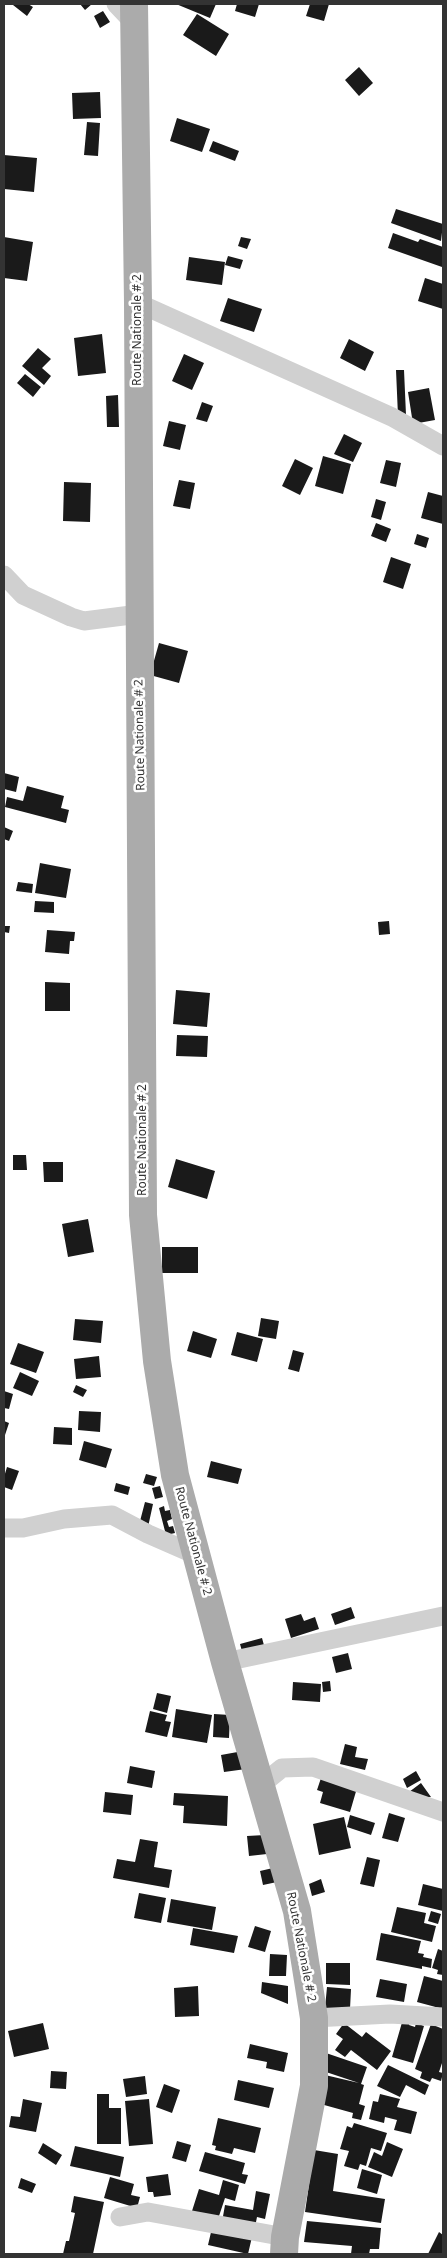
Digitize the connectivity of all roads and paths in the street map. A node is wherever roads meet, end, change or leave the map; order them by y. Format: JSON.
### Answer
{"nodes":[{"id":1,"x":128,"y":10,"type":"edge"},
{"id":2,"x":138,"y":303,"type":"junction"},
{"id":3,"x":442,"y":441,"type":"edge"},
{"id":4,"x":4,"y":575,"type":"edge"},
{"id":5,"x":139,"y":614,"type":"junction"},
{"id":6,"x":4,"y":1528,"type":"edge"},
{"id":7,"x":196,"y":1554,"type":"junction"},
{"id":8,"x":443,"y":1616,"type":"edge"},
{"id":9,"x":225,"y":1662,"type":"junction"},
{"id":10,"x":260,"y":1786,"type":"junction"},
{"id":11,"x":443,"y":1812,"type":"edge"},
{"id":12,"x":443,"y":2017,"type":"edge"},
{"id":13,"x":314,"y":2018,"type":"junction"},
{"id":14,"x":120,"y":2217,"type":"dead end"},
{"id":15,"x":284,"y":2246,"type":"edge"}],
"edges":[{"from":1,"to":2,"type":"main road","name":"Route Nationale # 2"},
{"from":2,"to":3,"type":"street"},
{"from":2,"to":5,"type":"main road","name":"Route Nationale # 2"},
{"from":4,"to":5,"type":"street"},
{"from":5,"to":7,"type":"main road","name":"Route Nationale # 2"},
{"from":6,"to":7,"type":"street"},
{"from":7,"to":9,"type":"main road","name":"Route Nationale # 2"},
{"from":8,"to":9,"type":"street"},
{"from":9,"to":10,"type":"main road","name":"Route Nationale # 2"},
{"from":10,"to":11,"type":"street"},
{"from":10,"to":13,"type":"main road","name":"Route Nationale # 2"},
{"from":12,"to":13,"type":"street"},
{"from":13,"to":15,"type":"main road","name":"Route Nationale # 2"},
{"from":14,"to":15,"type":"street"}]}
